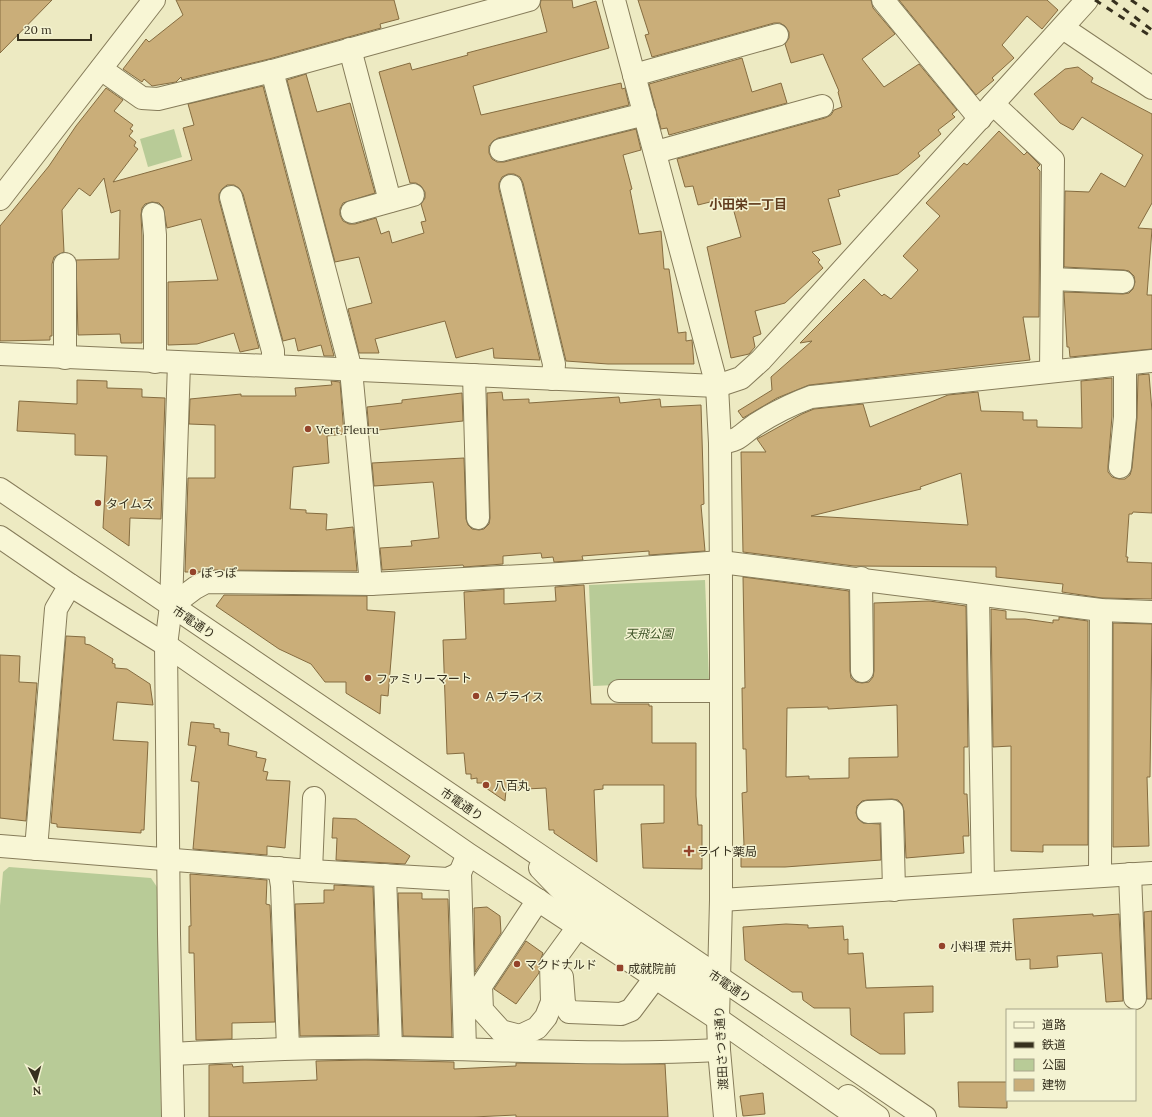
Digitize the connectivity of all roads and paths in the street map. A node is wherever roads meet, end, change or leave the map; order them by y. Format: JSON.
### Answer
{"nodes":[{"id":1,"x":154,"y":0,"type":"edge"},
{"id":2,"x":529,"y":0,"type":"edge"},
{"id":3,"x":614,"y":0,"type":"edge"},
{"id":4,"x":883,"y":0,"type":"edge"},
{"id":5,"x":1087,"y":0,"type":"edge"},
{"id":6,"x":1063,"y":28,"type":"junction"},
{"id":7,"x":777,"y":35,"type":"dead end"},
{"id":8,"x":350,"y":49,"type":"junction"},
{"id":9,"x":101,"y":69,"type":"junction"},
{"id":10,"x":272,"y":71,"type":"junction"},
{"id":11,"x":634,"y":75,"type":"junction"},
{"id":12,"x":1152,"y":88,"type":"edge"},
{"id":13,"x":822,"y":106,"type":"dead end"},
{"id":14,"x":987,"y":111,"type":"junction"},
{"id":15,"x":645,"y":114,"type":"junction"},
{"id":16,"x":501,"y":150,"type":"dead end"},
{"id":17,"x":656,"y":152,"type":"junction"},
{"id":18,"x":511,"y":186,"type":"dead end"},
{"id":19,"x":3,"y":188,"type":"edge"},
{"id":20,"x":413,"y":195,"type":"dead end"},
{"id":21,"x":231,"y":198,"type":"dead end"},
{"id":22,"x":390,"y":201,"type":"junction"},
{"id":23,"x":352,"y":212,"type":"dead end"},
{"id":24,"x":153,"y":214,"type":"dead end"},
{"id":25,"x":65,"y":264,"type":"dead end"},
{"id":26,"x":1052,"y":279,"type":"junction"},
{"id":27,"x":1123,"y":282,"type":"dead end"},
{"id":28,"x":0,"y":354,"type":"edge"},
{"id":29,"x":65,"y":358,"type":"junction"},
{"id":30,"x":1152,"y":361,"type":"edge"},
{"id":31,"x":155,"y":362,"type":"junction"},
{"id":32,"x":178,"y":363,"type":"junction"},
{"id":33,"x":1125,"y":364,"type":"junction"},
{"id":34,"x":273,"y":366,"type":"junction"},
{"id":35,"x":351,"y":370,"type":"junction"},
{"id":36,"x":1051,"y":371,"type":"junction"},
{"id":37,"x":474,"y":375,"type":"junction"},
{"id":38,"x":554,"y":379,"type":"junction"},
{"id":39,"x":718,"y":386,"type":"junction"},
{"id":40,"x":720,"y":443,"type":"junction"},
{"id":41,"x":1120,"y":467,"type":"dead end"},
{"id":42,"x":0,"y":489,"type":"edge"},
{"id":43,"x":478,"y":518,"type":"dead end"},
{"id":44,"x":0,"y":537,"type":"edge"},
{"id":45,"x":721,"y":562,"type":"junction"},
{"id":46,"x":861,"y":578,"type":"junction"},
{"id":47,"x":371,"y":584,"type":"junction"},
{"id":48,"x":70,"y":585,"type":"junction"},
{"id":49,"x":978,"y":595,"type":"junction"},
{"id":50,"x":171,"y":606,"type":"junction"},
{"id":51,"x":1101,"y":610,"type":"junction"},
{"id":52,"x":1152,"y":612,"type":"edge"},
{"id":53,"x":166,"y":645,"type":"junction"},
{"id":54,"x":862,"y":671,"type":"dead end"},
{"id":55,"x":619,"y":691,"type":"dead end"},
{"id":56,"x":721,"y":691,"type":"junction"},
{"id":57,"x":314,"y":798,"type":"dead end"},
{"id":58,"x":868,"y":812,"type":"dead end"},
{"id":59,"x":509,"y":836,"type":"junction"},
{"id":60,"x":0,"y":846,"type":"edge"},
{"id":61,"x":36,"y":849,"type":"junction"},
{"id":62,"x":168,"y":860,"type":"junction"},
{"id":63,"x":464,"y":864,"type":"junction"},
{"id":64,"x":279,"y":868,"type":"junction"},
{"id":65,"x":311,"y":871,"type":"junction"},
{"id":66,"x":1152,"y":873,"type":"edge"},
{"id":67,"x":1130,"y":874,"type":"junction"},
{"id":68,"x":385,"y":875,"type":"junction"},
{"id":69,"x":1100,"y":876,"type":"junction"},
{"id":70,"x":983,"y":883,"type":"junction"},
{"id":71,"x":894,"y":890,"type":"junction"},
{"id":72,"x":538,"y":900,"type":"junction"},
{"id":73,"x":721,"y":900,"type":"junction"},
{"id":74,"x":583,"y":930,"type":"junction"},
{"id":75,"x":655,"y":978,"type":"junction"},
{"id":76,"x":718,"y":978,"type":"junction"},
{"id":77,"x":1135,"y":998,"type":"dead end"},
{"id":78,"x":718,"y":1019,"type":"junction"},
{"id":79,"x":288,"y":1048,"type":"junction"},
{"id":80,"x":391,"y":1048,"type":"junction"},
{"id":81,"x":465,"y":1049,"type":"junction"},
{"id":82,"x":719,"y":1050,"type":"junction"},
{"id":83,"x":172,"y":1054,"type":"junction"},
{"id":84,"x":173,"y":1117,"type":"edge"},
{"id":85,"x":725,"y":1117,"type":"edge"},
{"id":86,"x":858,"y":1117,"type":"edge"},
{"id":87,"x":878,"y":1117,"type":"edge"},
{"id":88,"x":925,"y":1117,"type":"edge"}],
"edges":[{"from":1,"to":9,"type":"street"},
{"from":2,"to":8,"type":"street"},
{"from":3,"to":11,"type":"street","name":"渡田さつき通り"},
{"from":4,"to":14,"type":"street"},
{"from":5,"to":6,"type":"street"},
{"from":6,"to":12,"type":"street"},
{"from":6,"to":14,"type":"street"},
{"from":7,"to":11,"type":"street"},
{"from":8,"to":10,"type":"street"},
{"from":8,"to":22,"type":"street"},
{"from":9,"to":10,"type":"street"},
{"from":9,"to":19,"type":"street"},
{"from":10,"to":35,"type":"street"},
{"from":11,"to":15,"type":"street","name":"渡田さつき通り"},
{"from":13,"to":17,"type":"street"},
{"from":14,"to":26,"type":"street"},
{"from":14,"to":39,"type":"street"},
{"from":15,"to":16,"type":"street"},
{"from":15,"to":17,"type":"street","name":"渡田さつき通り"},
{"from":17,"to":39,"type":"street","name":"渡田さつき通り"},
{"from":18,"to":38,"type":"street"},
{"from":20,"to":22,"type":"street"},
{"from":21,"to":34,"type":"street"},
{"from":22,"to":23,"type":"street"},
{"from":24,"to":31,"type":"street"},
{"from":25,"to":29,"type":"street"},
{"from":26,"to":27,"type":"street"},
{"from":26,"to":36,"type":"street"},
{"from":28,"to":29,"type":"street"},
{"from":29,"to":31,"type":"street"},
{"from":30,"to":33,"type":"street"},
{"from":31,"to":32,"type":"street"},
{"from":32,"to":34,"type":"street"},
{"from":32,"to":50,"type":"street"},
{"from":33,"to":36,"type":"street"},
{"from":33,"to":41,"type":"street"},
{"from":34,"to":35,"type":"street"},
{"from":35,"to":37,"type":"street"},
{"from":35,"to":47,"type":"street"},
{"from":36,"to":40,"type":"street"},
{"from":37,"to":38,"type":"street"},
{"from":37,"to":43,"type":"street"},
{"from":38,"to":39,"type":"street"},
{"from":39,"to":40,"type":"street","name":"渡田さつき通り"},
{"from":40,"to":45,"type":"street","name":"渡田さつき通り"},
{"from":42,"to":50,"type":"street","name":"市電通り"},
{"from":44,"to":48,"type":"street"},
{"from":45,"to":46,"type":"street"},
{"from":45,"to":47,"type":"street"},
{"from":45,"to":56,"type":"street","name":"渡田さつき通り"},
{"from":46,"to":49,"type":"street"},
{"from":46,"to":54,"type":"street"},
{"from":47,"to":50,"type":"street"},
{"from":48,"to":53,"type":"street"},
{"from":48,"to":61,"type":"street"},
{"from":49,"to":51,"type":"street"},
{"from":49,"to":70,"type":"street"},
{"from":50,"to":53,"type":"street"},
{"from":50,"to":59,"type":"street","name":"市電通り"},
{"from":51,"to":52,"type":"street"},
{"from":51,"to":69,"type":"street"},
{"from":53,"to":62,"type":"street"},
{"from":53,"to":63,"type":"street"},
{"from":55,"to":56,"type":"street"},
{"from":56,"to":73,"type":"street","name":"渡田さつき通り"},
{"from":57,"to":65,"type":"street"},
{"from":58,"to":71,"type":"street"},
{"from":59,"to":76,"type":"street","name":"市電通り"},
{"from":59,"to":78,"type":"street"},
{"from":60,"to":61,"type":"street"},
{"from":61,"to":62,"type":"street"},
{"from":62,"to":64,"type":"street"},
{"from":62,"to":83,"type":"street"},
{"from":63,"to":68,"type":"street"},
{"from":63,"to":72,"type":"street"},
{"from":63,"to":81,"type":"street"},
{"from":64,"to":65,"type":"street"},
{"from":64,"to":79,"type":"street"},
{"from":65,"to":68,"type":"street"},
{"from":66,"to":67,"type":"street"},
{"from":67,"to":69,"type":"street"},
{"from":67,"to":77,"type":"street"},
{"from":68,"to":80,"type":"street"},
{"from":69,"to":70,"type":"street"},
{"from":70,"to":71,"type":"street"},
{"from":71,"to":73,"type":"street"},
{"from":72,"to":74,"type":"street"},
{"from":72,"to":74,"type":"street"},
{"from":73,"to":76,"type":"street","name":"渡田さつき通り"},
{"from":74,"to":75,"type":"street"},
{"from":74,"to":75,"type":"street"},
{"from":75,"to":78,"type":"street"},
{"from":76,"to":78,"type":"street","name":"渡田さつき通り"},
{"from":76,"to":87,"type":"street"},
{"from":76,"to":88,"type":"street","name":"市電通り"},
{"from":78,"to":82,"type":"street","name":"渡田さつき通り"},
{"from":78,"to":86,"type":"street"},
{"from":79,"to":80,"type":"street"},
{"from":79,"to":83,"type":"street"},
{"from":80,"to":81,"type":"street"},
{"from":81,"to":82,"type":"street"},
{"from":82,"to":85,"type":"street","name":"渡田さつき通り"},
{"from":83,"to":84,"type":"street"}]}
